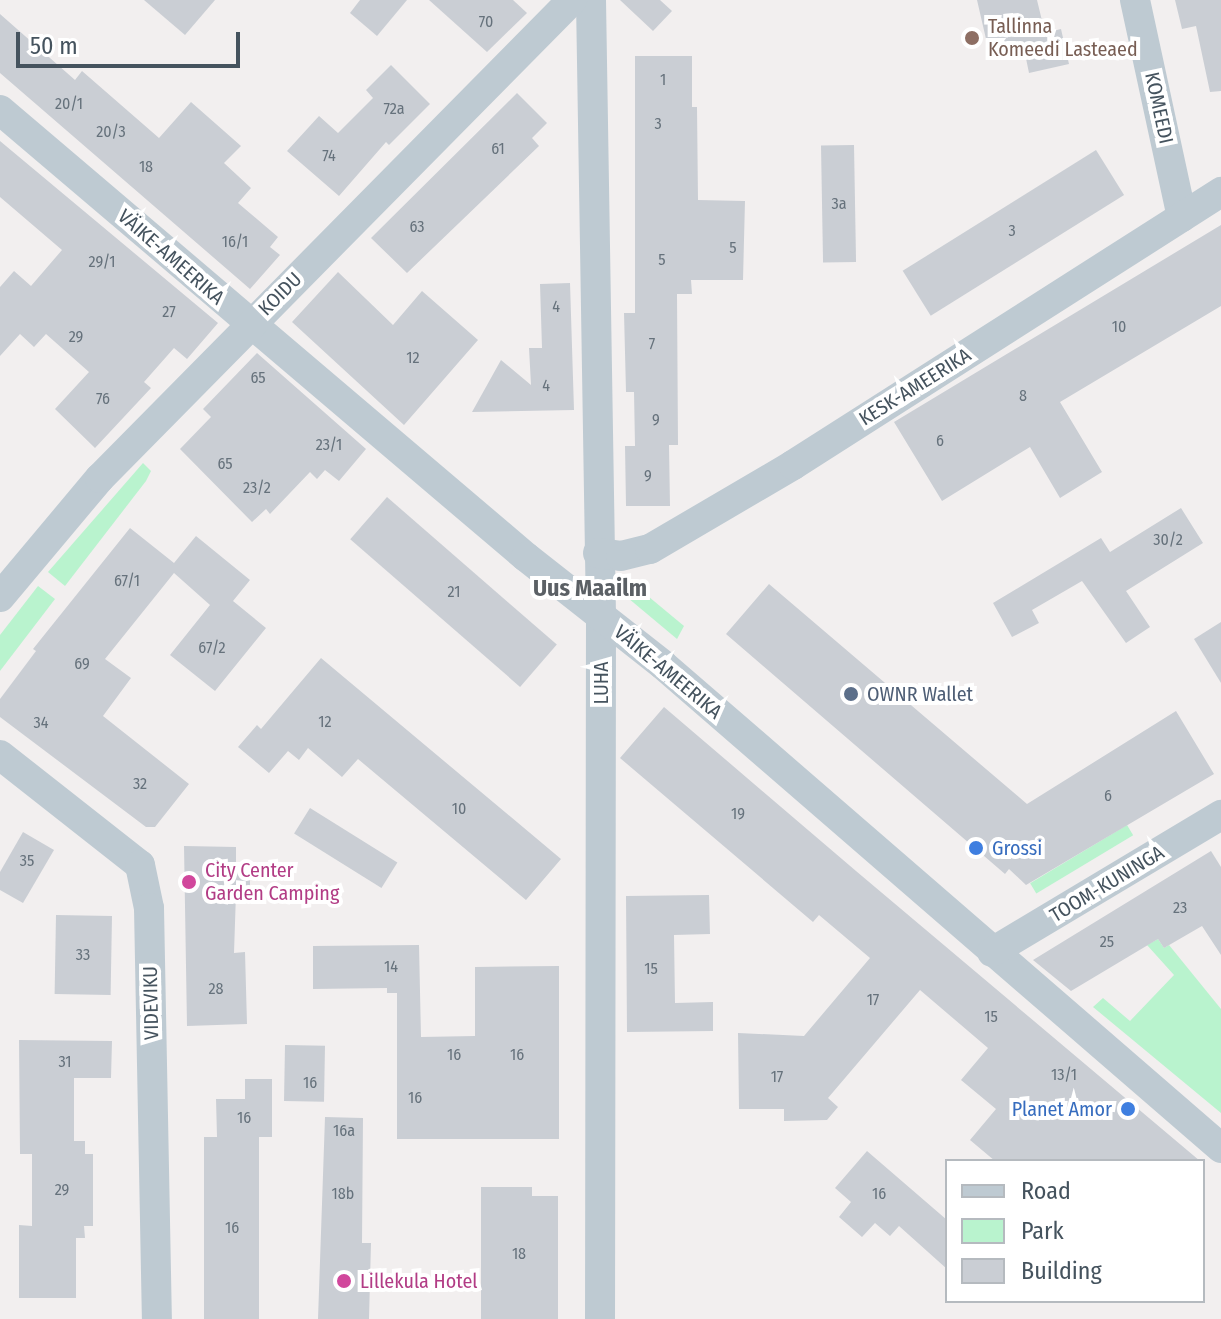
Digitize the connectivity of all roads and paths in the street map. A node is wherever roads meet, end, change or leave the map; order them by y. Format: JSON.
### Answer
{"nodes":[{"id":1,"x":572,"y":0,"type":"edge"},
{"id":2,"x":591,"y":0,"type":"edge"},
{"id":3,"x":1135,"y":0,"type":"edge"},
{"id":4,"x":0,"y":110,"type":"edge"},
{"id":5,"x":1221,"y":192,"type":"edge"},
{"id":6,"x":1182,"y":217,"type":"junction"},
{"id":7,"x":249,"y":325,"type":"junction"},
{"id":8,"x":598,"y":553,"type":"junction"},
{"id":9,"x":0,"y":597,"type":"edge"},
{"id":10,"x":601,"y":616,"type":"junction"},
{"id":11,"x":0,"y":755,"type":"edge"},
{"id":12,"x":1221,"y":815,"type":"edge"},
{"id":13,"x":992,"y":952,"type":"junction"},
{"id":14,"x":1221,"y":1148,"type":"edge"},
{"id":15,"x":157,"y":1319,"type":"edge"},
{"id":16,"x":600,"y":1319,"type":"edge"}],
"edges":[{"from":1,"to":7,"type":"street","name":"KOIDU"},
{"from":2,"to":8,"type":"street","name":"LUHA"},
{"from":3,"to":6,"type":"street","name":"KOMEEDI"},
{"from":4,"to":7,"type":"street","name":"VÄIKE-AMEERIKA"},
{"from":5,"to":6,"type":"street","name":"KESK-AMEERIKA"},
{"from":6,"to":8,"type":"street","name":"KESK-AMEERIKA"},
{"from":7,"to":9,"type":"street","name":"KOIDU"},
{"from":7,"to":10,"type":"street","name":"VÄIKE-AMEERIKA"},
{"from":8,"to":10,"type":"street","name":"LUHA"},
{"from":10,"to":13,"type":"street","name":"VÄIKE-AMEERIKA"},
{"from":10,"to":16,"type":"street","name":"LUHA"},
{"from":11,"to":15,"type":"street","name":"VIDEVIKU"},
{"from":12,"to":13,"type":"street","name":"TOOM-KUNINGA"},
{"from":13,"to":14,"type":"street","name":"VÄIKE-AMEERIKA"}]}
